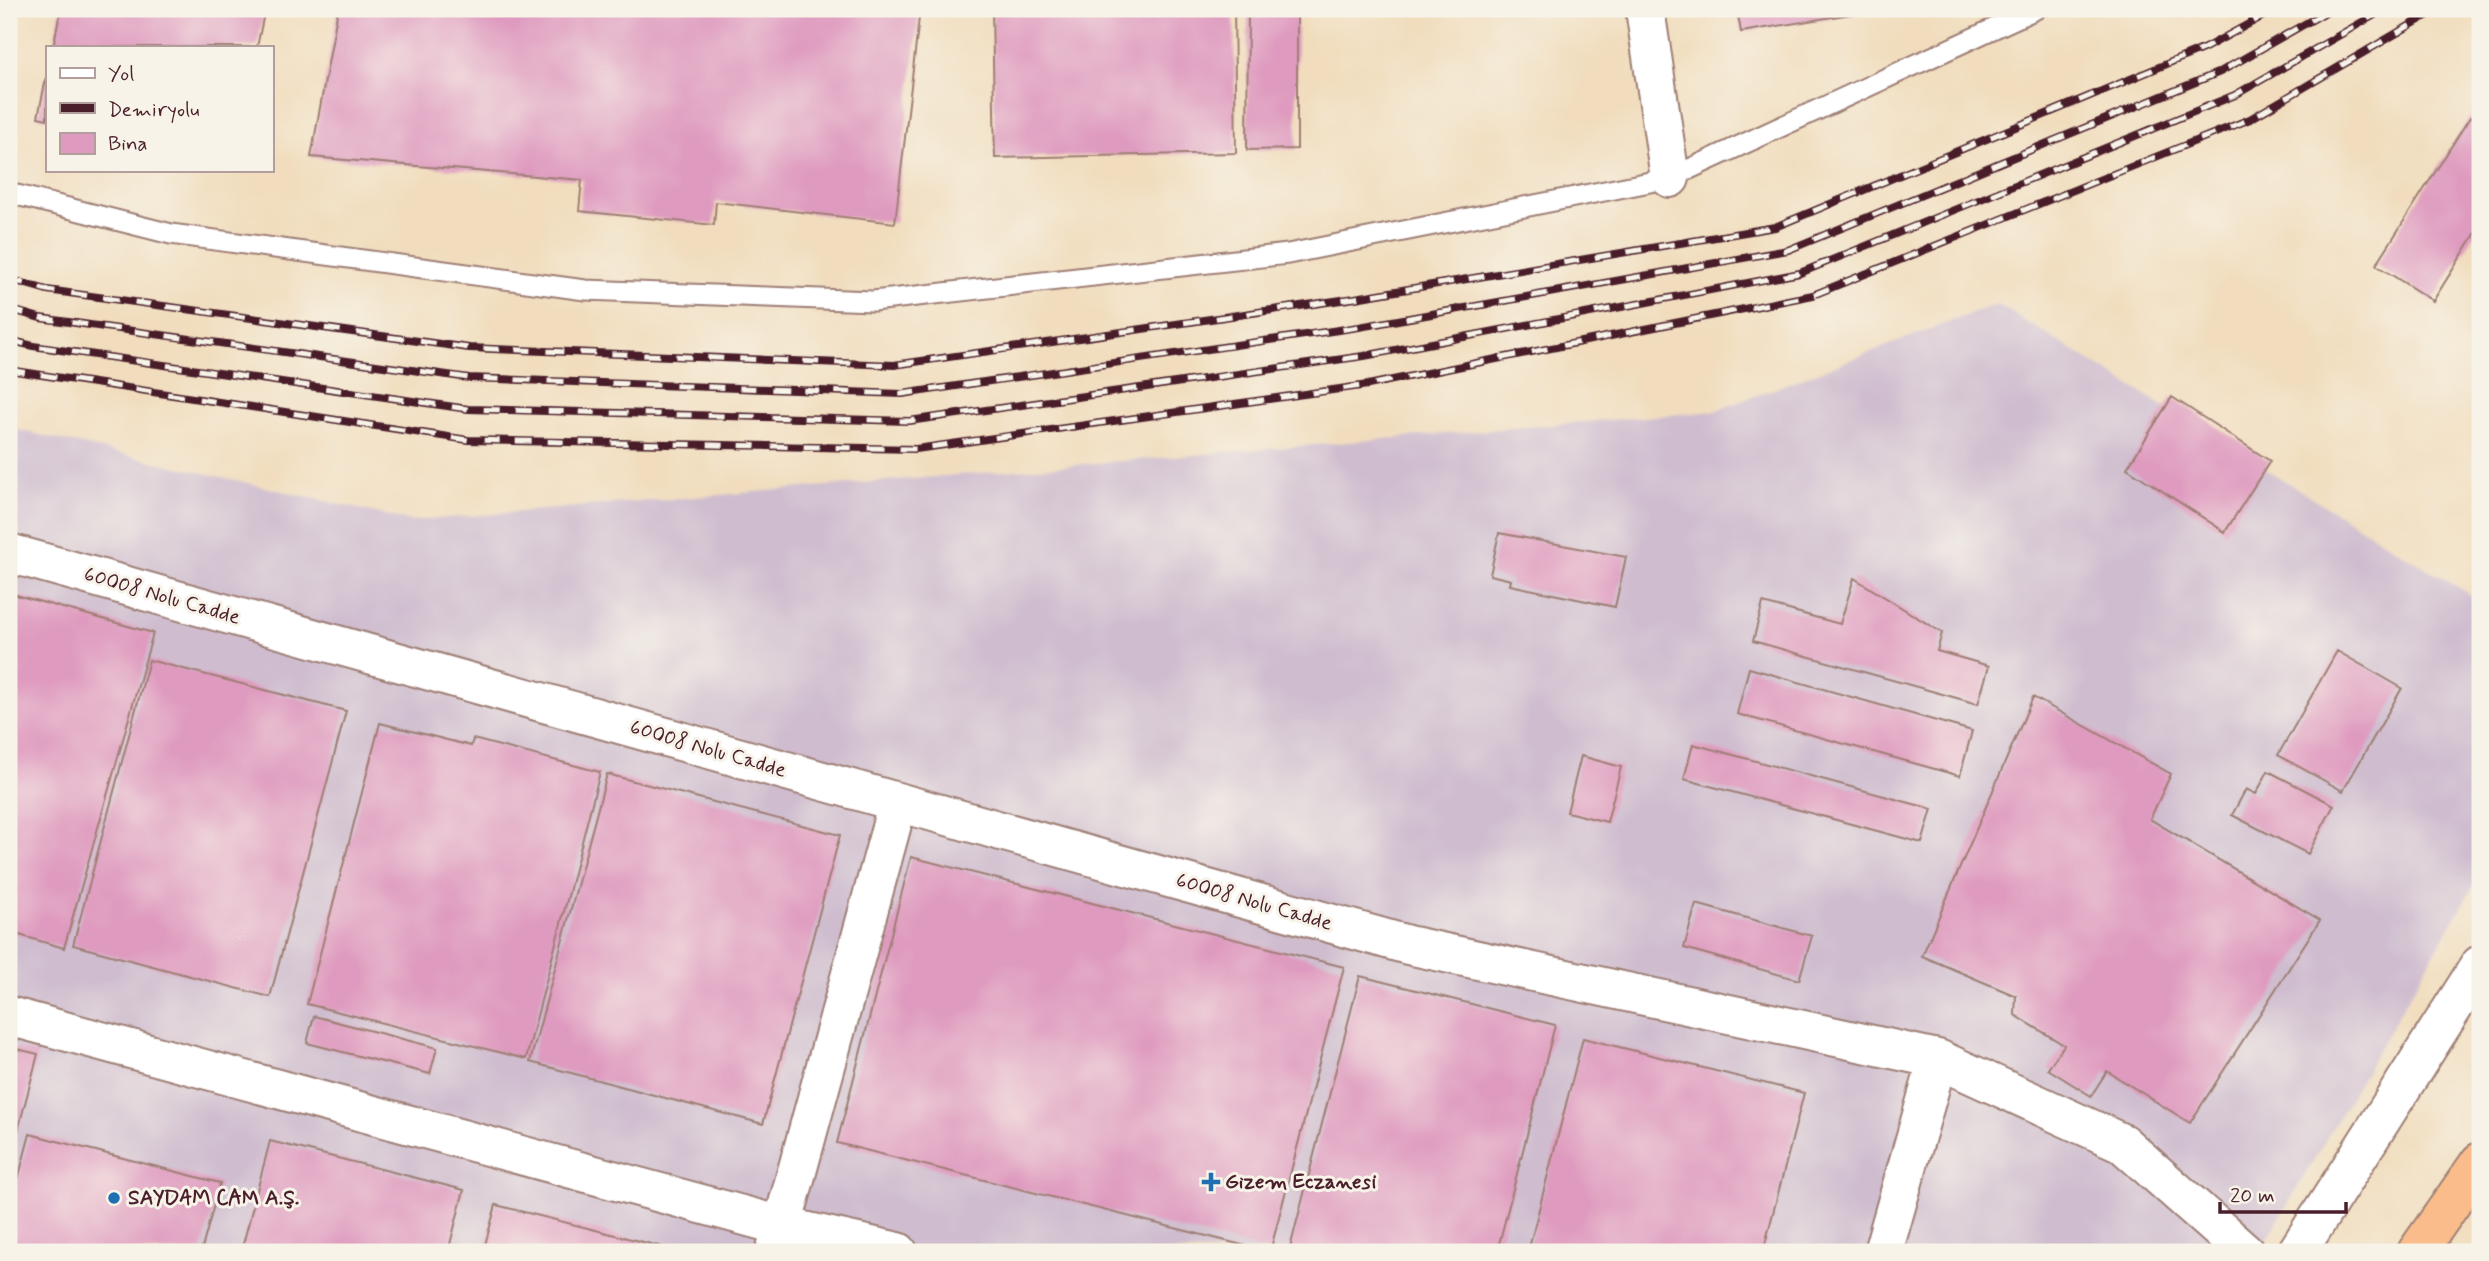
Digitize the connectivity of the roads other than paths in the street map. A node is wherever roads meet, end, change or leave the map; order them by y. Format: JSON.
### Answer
{"nodes":[{"id":1,"x":1646,"y":9,"type":"edge"},
{"id":2,"x":2036,"y":9,"type":"edge"},
{"id":3,"x":1670,"y":177,"type":"junction"},
{"id":4,"x":9,"y":193,"type":"edge"},
{"id":5,"x":9,"y":553,"type":"edge"},
{"id":6,"x":898,"y":802,"type":"junction"},
{"id":7,"x":2480,"y":965,"type":"edge"},
{"id":8,"x":9,"y":1016,"type":"edge"},
{"id":9,"x":1938,"y":1059,"type":"junction"},
{"id":10,"x":2480,"y":1162,"type":"edge"},
{"id":11,"x":779,"y":1239,"type":"edge"},
{"id":12,"x":898,"y":1252,"type":"edge"},
{"id":13,"x":1883,"y":1252,"type":"edge"},
{"id":14,"x":2245,"y":1252,"type":"edge"},
{"id":15,"x":2297,"y":1252,"type":"edge"},
{"id":16,"x":2417,"y":1252,"type":"edge"}],
"edges":[{"from":1,"to":3,"type":"street"},
{"from":2,"to":3,"type":"lane"},
{"from":3,"to":4,"type":"lane"},
{"from":5,"to":6,"type":"street","name":"60008 Nolu Cadde"},
{"from":6,"to":9,"type":"street","name":"60008 Nolu Cadde"},
{"from":6,"to":11,"type":"street"},
{"from":7,"to":15,"type":"street"},
{"from":8,"to":11,"type":"street"},
{"from":9,"to":13,"type":"street"},
{"from":9,"to":14,"type":"street","name":"60008 Nolu Cadde"},
{"from":10,"to":16,"type":"highway"},
{"from":11,"to":12,"type":"street"}]}
